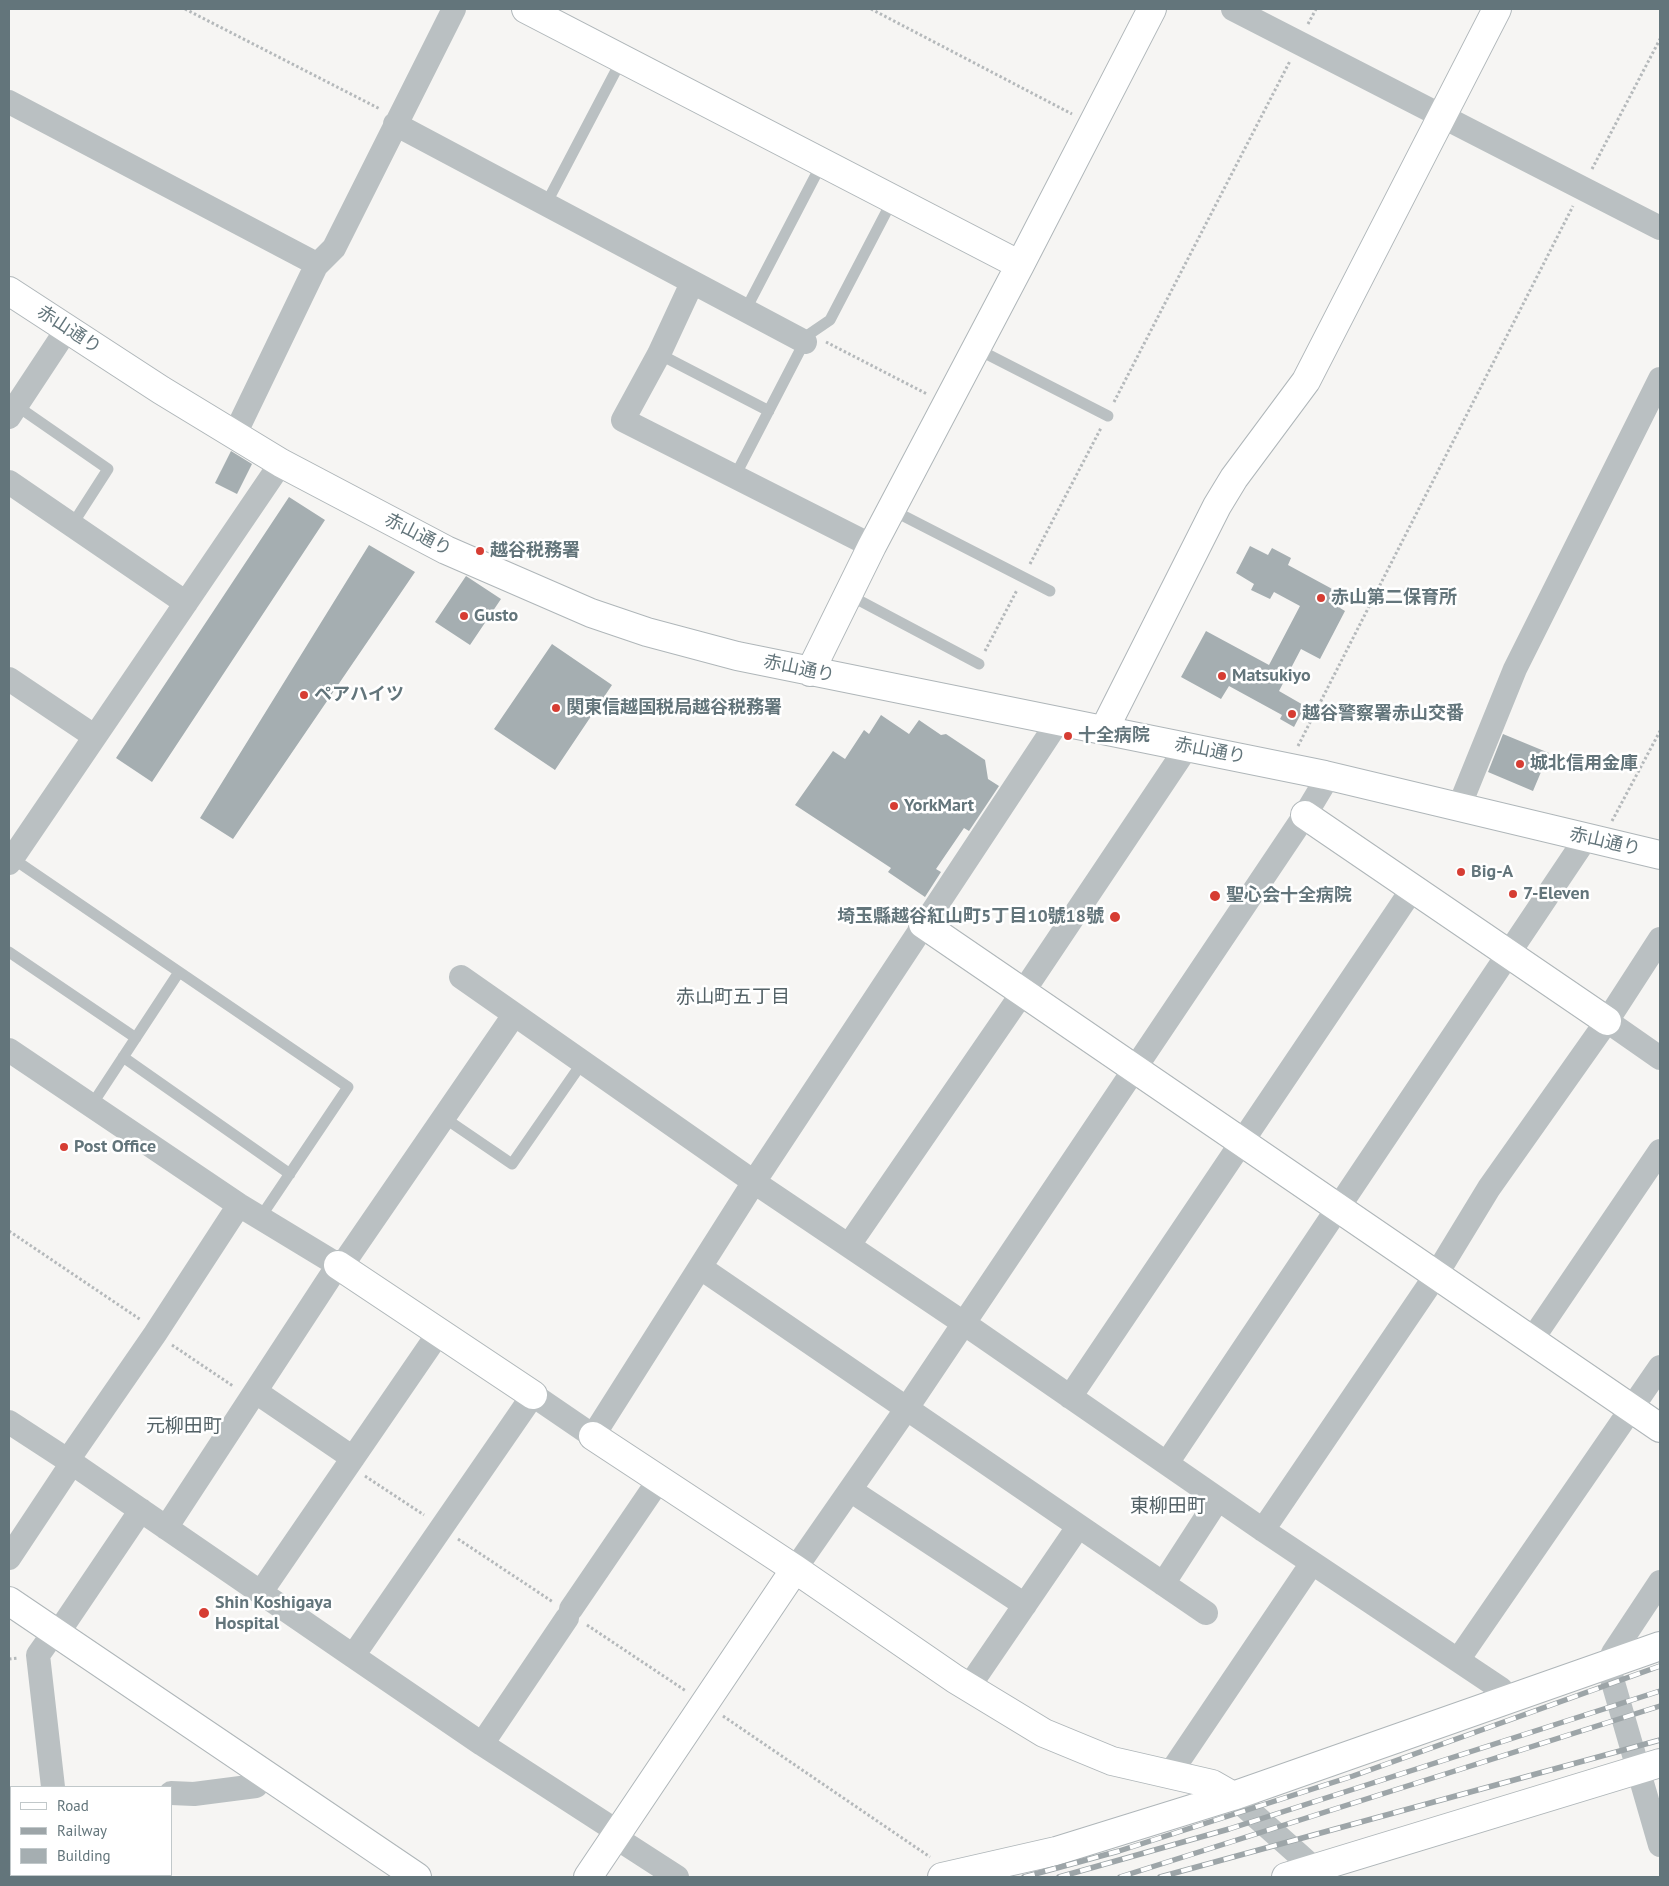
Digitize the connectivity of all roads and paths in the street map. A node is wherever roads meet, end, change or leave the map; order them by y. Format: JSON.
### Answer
{"nodes":[{"id":1,"x":185,"y":9,"type":"edge"},
{"id":2,"x":454,"y":9,"type":"edge"},
{"id":3,"x":526,"y":9,"type":"edge"},
{"id":4,"x":871,"y":9,"type":"edge"},
{"id":5,"x":1152,"y":9,"type":"edge"},
{"id":6,"x":1233,"y":9,"type":"edge"},
{"id":7,"x":1316,"y":9,"type":"edge"},
{"id":8,"x":1497,"y":9,"type":"edge"},
{"id":9,"x":1660,"y":39,"type":"edge"},
{"id":10,"x":1299,"y":42,"type":"junction"},
{"id":11,"x":622,"y":60,"type":"junction"},
{"id":12,"x":9,"y":102,"type":"edge"},
{"id":13,"x":1442,"y":114,"type":"junction"},
{"id":14,"x":1076,"y":117,"type":"dead end"},
{"id":15,"x":397,"y":121,"type":"junction"},
{"id":16,"x":822,"y":163,"type":"junction"},
{"id":17,"x":1582,"y":188,"type":"junction"},
{"id":18,"x":893,"y":199,"type":"junction"},
{"id":19,"x":546,"y":204,"type":"junction"},
{"id":20,"x":1660,"y":228,"type":"edge"},
{"id":21,"x":1020,"y":265,"type":"junction"},
{"id":22,"x":316,"y":266,"type":"junction"},
{"id":23,"x":692,"y":283,"type":"junction"},
{"id":24,"x":9,"y":291,"type":"edge"},
{"id":25,"x":745,"y":311,"type":"junction"},
{"id":26,"x":67,"y":329,"type":"junction"},
{"id":27,"x":807,"y":338,"type":"junction"},
{"id":28,"x":977,"y":349,"type":"junction"},
{"id":29,"x":658,"y":354,"type":"junction"},
{"id":30,"x":1660,"y":379,"type":"edge"},
{"id":31,"x":948,"y":405,"type":"junction"},
{"id":32,"x":769,"y":411,"type":"junction"},
{"id":33,"x":13,"y":412,"type":"edge"},
{"id":34,"x":1108,"y":416,"type":"junction"},
{"id":35,"x":235,"y":434,"type":"junction"},
{"id":36,"x":281,"y":463,"type":"junction"},
{"id":37,"x":735,"y":476,"type":"junction"},
{"id":38,"x":9,"y":482,"type":"edge"},
{"id":39,"x":892,"y":510,"type":"junction"},
{"id":40,"x":72,"y":525,"type":"junction"},
{"id":41,"x":872,"y":546,"type":"junction"},
{"id":42,"x":1023,"y":577,"type":"junction"},
{"id":43,"x":1050,"y":591,"type":"dead end"},
{"id":44,"x":849,"y":594,"type":"junction"},
{"id":45,"x":186,"y":603,"type":"junction"},
{"id":46,"x":979,"y":664,"type":"joint"},
{"id":47,"x":810,"y":672,"type":"junction"},
{"id":48,"x":9,"y":679,"type":"edge"},
{"id":49,"x":1059,"y":720,"type":"junction"},
{"id":50,"x":1104,"y":730,"type":"junction"},
{"id":51,"x":1660,"y":731,"type":"edge"},
{"id":52,"x":94,"y":736,"type":"junction"},
{"id":53,"x":1187,"y":747,"type":"junction"},
{"id":54,"x":1296,"y":752,"type":"dead end"},
{"id":55,"x":1325,"y":775,"type":"junction"},
{"id":56,"x":1459,"y":807,"type":"junction"},
{"id":57,"x":1305,"y":815,"type":"junction"},
{"id":58,"x":1594,"y":840,"type":"junction"},
{"id":59,"x":1660,"y":855,"type":"edge"},
{"id":60,"x":11,"y":861,"type":"edge"},
{"id":61,"x":1413,"y":888,"type":"junction"},
{"id":62,"x":923,"y":924,"type":"junction"},
{"id":63,"x":1660,"y":939,"type":"edge"},
{"id":64,"x":9,"y":952,"type":"edge"},
{"id":65,"x":1507,"y":954,"type":"junction"},
{"id":66,"x":179,"y":972,"type":"junction"},
{"id":67,"x":461,"y":977,"type":"dead end"},
{"id":68,"x":1023,"y":992,"type":"junction"},
{"id":69,"x":514,"y":1014,"type":"junction"},
{"id":70,"x":1607,"y":1021,"type":"junction"},
{"id":71,"x":136,"y":1038,"type":"junction"},
{"id":72,"x":9,"y":1050,"type":"edge"},
{"id":73,"x":123,"y":1057,"type":"junction"},
{"id":74,"x":1660,"y":1058,"type":"edge"},
{"id":75,"x":582,"y":1064,"type":"junction"},
{"id":76,"x":1134,"y":1069,"type":"junction"},
{"id":77,"x":91,"y":1106,"type":"junction"},
{"id":78,"x":443,"y":1118,"type":"junction"},
{"id":79,"x":1242,"y":1140,"type":"junction"},
{"id":80,"x":1660,"y":1151,"type":"edge"},
{"id":81,"x":290,"y":1174,"type":"junction"},
{"id":82,"x":754,"y":1182,"type":"junction"},
{"id":83,"x":239,"y":1205,"type":"junction"},
{"id":84,"x":1339,"y":1209,"type":"junction"},
{"id":85,"x":260,"y":1218,"type":"junction"},
{"id":86,"x":9,"y":1231,"type":"edge"},
{"id":87,"x":849,"y":1245,"type":"junction"},
{"id":88,"x":340,"y":1266,"type":"junction"},
{"id":89,"x":701,"y":1268,"type":"junction"},
{"id":90,"x":1436,"y":1275,"type":"junction"},
{"id":91,"x":962,"y":1322,"type":"junction"},
{"id":92,"x":440,"y":1331,"type":"junction"},
{"id":93,"x":156,"y":1332,"type":"junction"},
{"id":94,"x":1531,"y":1341,"type":"junction"},
{"id":95,"x":1660,"y":1367,"type":"edge"},
{"id":96,"x":254,"y":1395,"type":"junction"},
{"id":97,"x":533,"y":1395,"type":"junction"},
{"id":98,"x":1070,"y":1397,"type":"junction"},
{"id":99,"x":906,"y":1408,"type":"junction"},
{"id":100,"x":1632,"y":1409,"type":"junction"},
{"id":101,"x":9,"y":1422,"type":"edge"},
{"id":102,"x":1660,"y":1428,"type":"edge"},
{"id":103,"x":593,"y":1436,"type":"junction"},
{"id":104,"x":70,"y":1461,"type":"junction"},
{"id":105,"x":350,"y":1461,"type":"junction"},
{"id":106,"x":1167,"y":1464,"type":"junction"},
{"id":107,"x":660,"y":1480,"type":"junction"},
{"id":108,"x":850,"y":1490,"type":"junction"},
{"id":109,"x":1218,"y":1500,"type":"junction"},
{"id":110,"x":141,"y":1510,"type":"junction"},
{"id":111,"x":1078,"y":1527,"type":"junction"},
{"id":112,"x":166,"y":1528,"type":"junction"},
{"id":113,"x":442,"y":1528,"type":"junction"},
{"id":114,"x":1263,"y":1530,"type":"junction"},
{"id":115,"x":9,"y":1558,"type":"edge"},
{"id":116,"x":1312,"y":1563,"type":"junction"},
{"id":117,"x":795,"y":1569,"type":"junction"},
{"id":118,"x":1660,"y":1582,"type":"edge"},
{"id":119,"x":1163,"y":1584,"type":"junction"},
{"id":120,"x":261,"y":1592,"type":"junction"},
{"id":121,"x":9,"y":1601,"type":"edge"},
{"id":122,"x":1024,"y":1605,"type":"junction"},
{"id":123,"x":1206,"y":1613,"type":"dead end"},
{"id":124,"x":571,"y":1614,"type":"junction"},
{"id":125,"x":56,"y":1632,"type":"junction"},
{"id":126,"x":1660,"y":1646,"type":"edge"},
{"id":127,"x":354,"y":1656,"type":"junction"},
{"id":128,"x":1458,"y":1660,"type":"junction"},
{"id":129,"x":1612,"y":1664,"type":"junction"},
{"id":130,"x":968,"y":1688,"type":"junction"},
{"id":131,"x":1503,"y":1703,"type":"junction"},
{"id":132,"x":711,"y":1708,"type":"junction"},
{"id":133,"x":482,"y":1744,"type":"junction"},
{"id":134,"x":1649,"y":1766,"type":"edge"},
{"id":135,"x":266,"y":1773,"type":"junction"},
{"id":136,"x":1169,"y":1775,"type":"junction"},
{"id":137,"x":53,"y":1786,"type":"edge"},
{"id":138,"x":172,"y":1793,"type":"edge"},
{"id":139,"x":1233,"y":1796,"type":"junction"},
{"id":140,"x":617,"y":1834,"type":"junction"},
{"id":141,"x":1660,"y":1845,"type":"edge"},
{"id":142,"x":1320,"y":1874,"type":"edge"},
{"id":143,"x":949,"y":1876,"type":"edge"},
{"id":144,"x":417,"y":1877,"type":"edge"},
{"id":145,"x":588,"y":1877,"type":"edge"},
{"id":146,"x":677,"y":1877,"type":"edge"},
{"id":147,"x":1286,"y":1877,"type":"edge"}],
"edges":[{"from":1,"to":15,"type":"path"},
{"from":2,"to":15,"type":"street"},
{"from":3,"to":11,"type":"street"},
{"from":4,"to":14,"type":"path"},
{"from":5,"to":21,"type":"street"},
{"from":6,"to":10,"type":"street"},
{"from":7,"to":10,"type":"path"},
{"from":8,"to":13,"type":"street"},
{"from":9,"to":17,"type":"path"},
{"from":10,"to":13,"type":"street"},
{"from":10,"to":34,"type":"path"},
{"from":11,"to":16,"type":"street"},
{"from":11,"to":19,"type":"lane"},
{"from":12,"to":22,"type":"street"},
{"from":13,"to":17,"type":"street"},
{"from":13,"to":50,"type":"street"},
{"from":15,"to":19,"type":"street"},
{"from":15,"to":22,"type":"street"},
{"from":16,"to":18,"type":"street"},
{"from":16,"to":25,"type":"lane"},
{"from":17,"to":20,"type":"street"},
{"from":17,"to":54,"type":"path"},
{"from":18,"to":21,"type":"street"},
{"from":18,"to":27,"type":"lane"},
{"from":19,"to":23,"type":"street"},
{"from":21,"to":28,"type":"street"},
{"from":22,"to":35,"type":"street"},
{"from":23,"to":25,"type":"street"},
{"from":23,"to":29,"type":"street"},
{"from":24,"to":26,"type":"street","name":"赤山通り"},
{"from":25,"to":27,"type":"street"},
{"from":26,"to":33,"type":"street"},
{"from":26,"to":35,"type":"street","name":"赤山通り"},
{"from":27,"to":31,"type":"path"},
{"from":27,"to":32,"type":"lane"},
{"from":28,"to":31,"type":"street"},
{"from":28,"to":34,"type":"lane"},
{"from":29,"to":32,"type":"lane"},
{"from":29,"to":37,"type":"street"},
{"from":30,"to":56,"type":"street"},
{"from":31,"to":39,"type":"street"},
{"from":32,"to":37,"type":"lane"},
{"from":33,"to":40,"type":"lane"},
{"from":34,"to":42,"type":"path"},
{"from":35,"to":36,"type":"street","name":"赤山通り"},
{"from":36,"to":45,"type":"street"},
{"from":36,"to":47,"type":"street","name":"赤山通り"},
{"from":37,"to":41,"type":"street"},
{"from":38,"to":40,"type":"street"},
{"from":39,"to":41,"type":"street"},
{"from":39,"to":42,"type":"lane"},
{"from":40,"to":45,"type":"street"},
{"from":41,"to":44,"type":"street"},
{"from":42,"to":43,"type":"lane"},
{"from":42,"to":46,"type":"path"},
{"from":44,"to":46,"type":"lane"},
{"from":44,"to":47,"type":"street"},
{"from":45,"to":52,"type":"street"},
{"from":47,"to":49,"type":"street","name":"赤山通り"},
{"from":48,"to":52,"type":"street"},
{"from":49,"to":50,"type":"street","name":"赤山通り"},
{"from":49,"to":62,"type":"street"},
{"from":50,"to":53,"type":"street","name":"赤山通り"},
{"from":51,"to":58,"type":"path"},
{"from":52,"to":60,"type":"street"},
{"from":53,"to":55,"type":"street","name":"赤山通り"},
{"from":53,"to":68,"type":"street"},
{"from":55,"to":56,"type":"street","name":"赤山通り"},
{"from":55,"to":57,"type":"street"},
{"from":56,"to":58,"type":"street","name":"赤山通り"},
{"from":57,"to":61,"type":"street"},
{"from":57,"to":76,"type":"street"},
{"from":58,"to":59,"type":"street","name":"赤山通り"},
{"from":58,"to":65,"type":"street"},
{"from":60,"to":66,"type":"lane"},
{"from":61,"to":65,"type":"street"},
{"from":61,"to":79,"type":"street"},
{"from":62,"to":68,"type":"street"},
{"from":62,"to":82,"type":"street"},
{"from":63,"to":70,"type":"street"},
{"from":64,"to":71,"type":"lane"},
{"from":65,"to":70,"type":"street"},
{"from":65,"to":84,"type":"street"},
{"from":66,"to":71,"type":"lane"},
{"from":66,"to":81,"type":"lane"},
{"from":67,"to":69,"type":"street"},
{"from":68,"to":76,"type":"street"},
{"from":68,"to":87,"type":"street"},
{"from":69,"to":75,"type":"street"},
{"from":69,"to":78,"type":"street"},
{"from":70,"to":74,"type":"street"},
{"from":70,"to":90,"type":"street"},
{"from":71,"to":73,"type":"lane"},
{"from":72,"to":77,"type":"street"},
{"from":73,"to":77,"type":"lane"},
{"from":73,"to":81,"type":"lane"},
{"from":75,"to":78,"type":"lane"},
{"from":75,"to":82,"type":"street"},
{"from":76,"to":79,"type":"street"},
{"from":76,"to":91,"type":"street"},
{"from":77,"to":83,"type":"street"},
{"from":78,"to":88,"type":"street"},
{"from":79,"to":84,"type":"street"},
{"from":79,"to":98,"type":"street"},
{"from":80,"to":94,"type":"street"},
{"from":81,"to":85,"type":"lane"},
{"from":82,"to":87,"type":"street"},
{"from":82,"to":89,"type":"street"},
{"from":83,"to":85,"type":"street"},
{"from":83,"to":93,"type":"street"},
{"from":84,"to":90,"type":"street"},
{"from":84,"to":106,"type":"street"},
{"from":85,"to":88,"type":"street"},
{"from":86,"to":93,"type":"path"},
{"from":87,"to":91,"type":"street"},
{"from":88,"to":92,"type":"street"},
{"from":88,"to":96,"type":"street"},
{"from":89,"to":99,"type":"street"},
{"from":89,"to":103,"type":"street"},
{"from":90,"to":94,"type":"street"},
{"from":90,"to":114,"type":"street"},
{"from":91,"to":98,"type":"street"},
{"from":91,"to":99,"type":"street"},
{"from":92,"to":97,"type":"street"},
{"from":92,"to":105,"type":"street"},
{"from":93,"to":96,"type":"path"},
{"from":93,"to":104,"type":"street"},
{"from":94,"to":100,"type":"street"},
{"from":95,"to":100,"type":"street"},
{"from":96,"to":105,"type":"street"},
{"from":96,"to":112,"type":"street"},
{"from":97,"to":103,"type":"street"},
{"from":97,"to":113,"type":"street"},
{"from":98,"to":106,"type":"street"},
{"from":99,"to":108,"type":"street"},
{"from":99,"to":111,"type":"street"},
{"from":100,"to":102,"type":"street"},
{"from":100,"to":128,"type":"street"},
{"from":101,"to":104,"type":"street"},
{"from":103,"to":107,"type":"street"},
{"from":104,"to":110,"type":"street"},
{"from":104,"to":115,"type":"street"},
{"from":105,"to":113,"type":"path"},
{"from":105,"to":120,"type":"street"},
{"from":106,"to":109,"type":"street"},
{"from":107,"to":117,"type":"street"},
{"from":107,"to":124,"type":"street"},
{"from":108,"to":117,"type":"street"},
{"from":108,"to":122,"type":"street"},
{"from":109,"to":114,"type":"street"},
{"from":109,"to":119,"type":"street"},
{"from":110,"to":112,"type":"street"},
{"from":110,"to":125,"type":"street"},
{"from":111,"to":119,"type":"street"},
{"from":111,"to":122,"type":"street"},
{"from":112,"to":120,"type":"street"},
{"from":113,"to":124,"type":"path"},
{"from":113,"to":127,"type":"street"},
{"from":114,"to":116,"type":"street"},
{"from":116,"to":128,"type":"street"},
{"from":116,"to":136,"type":"street"},
{"from":117,"to":130,"type":"street"},
{"from":117,"to":132,"type":"street"},
{"from":118,"to":129,"type":"street"},
{"from":119,"to":123,"type":"street"},
{"from":120,"to":127,"type":"street"},
{"from":121,"to":125,"type":"street"},
{"from":122,"to":130,"type":"street"},
{"from":124,"to":132,"type":"path"},
{"from":124,"to":133,"type":"street"},
{"from":125,"to":135,"type":"street"},
{"from":125,"to":137,"type":"street"},
{"from":126,"to":129,"type":"street"},
{"from":127,"to":133,"type":"street"},
{"from":128,"to":131,"type":"street"},
{"from":129,"to":131,"type":"street"},
{"from":129,"to":134,"type":"street"},
{"from":130,"to":136,"type":"street"},
{"from":131,"to":139,"type":"street"},
{"from":132,"to":140,"type":"street"},
{"from":132,"to":143,"type":"path"},
{"from":133,"to":140,"type":"street"},
{"from":134,"to":141,"type":"street"},
{"from":134,"to":142,"type":"street"},
{"from":135,"to":138,"type":"street"},
{"from":135,"to":144,"type":"street"},
{"from":136,"to":139,"type":"street"},
{"from":139,"to":142,"type":"street"},
{"from":139,"to":143,"type":"street"},
{"from":140,"to":145,"type":"street"},
{"from":140,"to":146,"type":"street"},
{"from":142,"to":147,"type":"street"}]}
